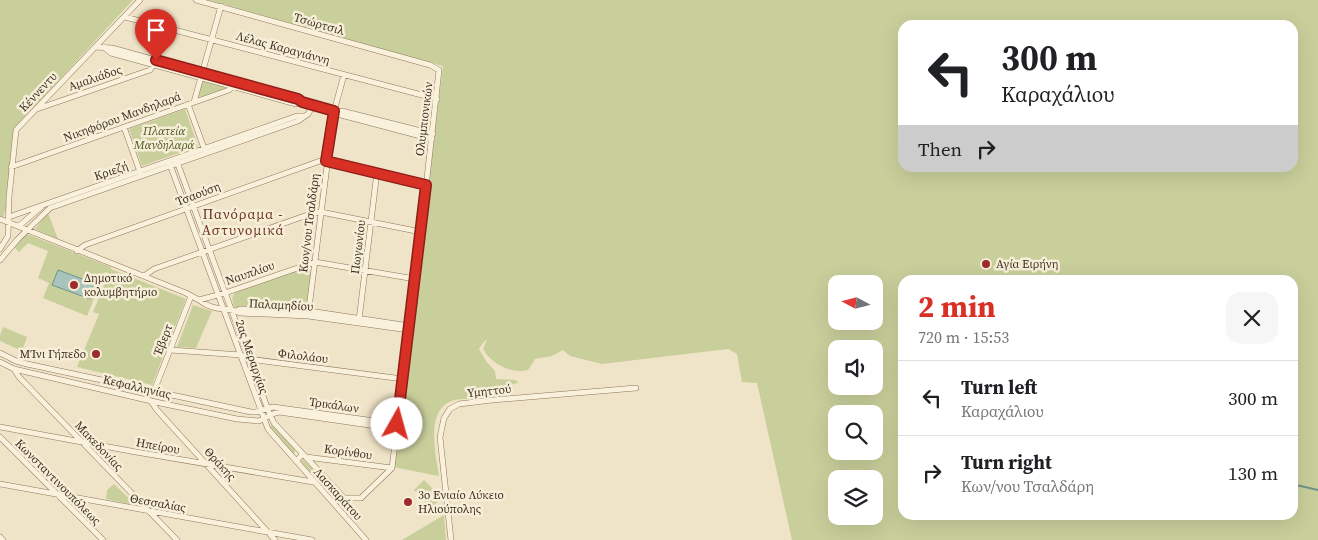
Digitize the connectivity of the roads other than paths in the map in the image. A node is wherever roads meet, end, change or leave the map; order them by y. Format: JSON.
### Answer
{"nodes":[{"id":1,"x":140,"y":0,"type":"edge"},
{"id":2,"x":196,"y":0,"type":"edge"},
{"id":3,"x":221,"y":6,"type":"junction"},
{"id":4,"x":124,"y":17,"type":"junction"},
{"id":5,"x":211,"y":40,"type":"junction"},
{"id":6,"x":96,"y":47,"type":"junction"},
{"id":7,"x":155,"y":62,"type":"junction"},
{"id":8,"x":437,"y":68,"type":"joint"},
{"id":9,"x":201,"y":75,"type":"junction"},
{"id":10,"x":344,"y":75,"type":"junction"},
{"id":11,"x":234,"y":81,"type":"junction"},
{"id":12,"x":232,"y":87,"type":"junction"},
{"id":13,"x":437,"y":99,"type":"junction"},
{"id":14,"x":302,"y":102,"type":"junction"},
{"id":15,"x":191,"y":103,"type":"junction"},
{"id":16,"x":312,"y":106,"type":"junction"},
{"id":17,"x":35,"y":109,"type":"junction"},
{"id":18,"x":336,"y":112,"type":"junction"},
{"id":19,"x":124,"y":127,"type":"junction"},
{"id":20,"x":432,"y":136,"type":"junction"},
{"id":21,"x":205,"y":151,"type":"junction"},
{"id":22,"x":177,"y":161,"type":"junction"},
{"id":23,"x":326,"y":161,"type":"junction"},
{"id":24,"x":170,"y":164,"type":"junction"},
{"id":25,"x":11,"y":167,"type":"junction"},
{"id":26,"x":140,"y":172,"type":"junction"},
{"id":27,"x":377,"y":172,"type":"junction"},
{"id":28,"x":426,"y":185,"type":"junction"},
{"id":29,"x":43,"y":205,"type":"junction"},
{"id":30,"x":194,"y":206,"type":"junction"},
{"id":31,"x":187,"y":209,"type":"junction"},
{"id":32,"x":321,"y":212,"type":"junction"},
{"id":33,"x":0,"y":219,"type":"edge"},
{"id":34,"x":9,"y":220,"type":"junction"},
{"id":35,"x":370,"y":222,"type":"junction"},
{"id":36,"x":19,"y":226,"type":"junction"},
{"id":37,"x":28,"y":230,"type":"junction"},
{"id":38,"x":421,"y":232,"type":"junction"},
{"id":39,"x":18,"y":239,"type":"junction"},
{"id":40,"x":0,"y":248,"type":"edge"},
{"id":41,"x":77,"y":250,"type":"junction"},
{"id":42,"x":210,"y":250,"type":"junction"},
{"id":43,"x":203,"y":252,"type":"junction"},
{"id":44,"x":0,"y":260,"type":"edge"},
{"id":45,"x":315,"y":262,"type":"junction"},
{"id":46,"x":365,"y":270,"type":"junction"},
{"id":47,"x":144,"y":276,"type":"junction"},
{"id":48,"x":415,"y":279,"type":"junction"},
{"id":49,"x":225,"y":292,"type":"junction"},
{"id":50,"x":219,"y":295,"type":"junction"},
{"id":51,"x":191,"y":296,"type":"junction"},
{"id":52,"x":199,"y":300,"type":"junction"},
{"id":53,"x":225,"y":310,"type":"junction"},
{"id":54,"x":234,"y":311,"type":"junction"},
{"id":55,"x":309,"y":313,"type":"junction"},
{"id":56,"x":359,"y":321,"type":"junction"},
{"id":57,"x":410,"y":328,"type":"junction"},
{"id":58,"x":170,"y":350,"type":"junction"},
{"id":59,"x":0,"y":353,"type":"edge"},
{"id":60,"x":240,"y":355,"type":"junction"},
{"id":61,"x":249,"y":359,"type":"junction"},
{"id":62,"x":16,"y":361,"type":"junction"},
{"id":63,"x":0,"y":362,"type":"edge"},
{"id":64,"x":14,"y":369,"type":"junction"},
{"id":65,"x":403,"y":379,"type":"junction"},
{"id":66,"x":636,"y":388,"type":"dead end"},
{"id":67,"x":154,"y":391,"type":"junction"},
{"id":68,"x":151,"y":401,"type":"junction"},
{"id":69,"x":267,"y":407,"type":"junction"},
{"id":70,"x":260,"y":411,"type":"junction"},
{"id":71,"x":270,"y":415,"type":"junction"},
{"id":72,"x":263,"y":419,"type":"junction"},
{"id":73,"x":397,"y":426,"type":"junction"},
{"id":74,"x":0,"y":427,"type":"edge"},
{"id":75,"x":0,"y":437,"type":"edge"},
{"id":76,"x":81,"y":442,"type":"junction"},
{"id":77,"x":305,"y":456,"type":"junction"},
{"id":78,"x":296,"y":461,"type":"junction"},
{"id":79,"x":207,"y":464,"type":"junction"},
{"id":80,"x":391,"y":469,"type":"junction"},
{"id":81,"x":313,"y":482,"type":"junction"},
{"id":82,"x":0,"y":484,"type":"edge"},
{"id":83,"x":56,"y":494,"type":"junction"},
{"id":84,"x":149,"y":511,"type":"junction"},
{"id":85,"x":268,"y":532,"type":"junction"},
{"id":86,"x":0,"y":537,"type":"edge"},
{"id":87,"x":3,"y":540,"type":"edge"},
{"id":88,"x":103,"y":540,"type":"edge"},
{"id":89,"x":177,"y":540,"type":"edge"},
{"id":90,"x":275,"y":540,"type":"edge"},
{"id":91,"x":312,"y":540,"type":"edge"},
{"id":92,"x":366,"y":540,"type":"edge"},
{"id":93,"x":451,"y":540,"type":"edge"}],
"edges":[{"from":1,"to":4,"type":"street","name":"Κέννεντυ"},
{"from":2,"to":3,"type":"street","name":"Τσώρτσιλ"},
{"from":3,"to":5,"type":"street"},
{"from":3,"to":8,"type":"street","name":"Τσώρτσιλ"},
{"from":4,"to":5,"type":"street","name":"Λέλας Καραγιάννη"},
{"from":4,"to":6,"type":"street","name":"Κέννεντυ"},
{"from":5,"to":9,"type":"street"},
{"from":5,"to":10,"type":"street","name":"Λέλας Καραγιάννη"},
{"from":6,"to":7,"type":"street"},
{"from":6,"to":17,"type":"street","name":"Κέννεντυ"},
{"from":7,"to":9,"type":"street"},
{"from":7,"to":17,"type":"street","name":"Αμαλιάδος"},
{"from":8,"to":13,"type":"street","name":"Ολυμπιονικών"},
{"from":9,"to":11,"type":"street"},
{"from":9,"to":12,"type":"street"},
{"from":9,"to":15,"type":"street"},
{"from":10,"to":13,"type":"street","name":"Λέλας Καραγιάννη"},
{"from":10,"to":18,"type":"street","name":"Κων/νου Τσαλδάρη"},
{"from":11,"to":12,"type":"street"},
{"from":11,"to":14,"type":"street"},
{"from":12,"to":14,"type":"street"},
{"from":12,"to":15,"type":"street","name":"Νικηφόρου Μανδηλαρά"},
{"from":13,"to":20,"type":"street","name":"Ολυμπιονικών"},
{"from":14,"to":16,"type":"street"},
{"from":15,"to":19,"type":"street","name":"Νικηφόρου Μανδηλαρά"},
{"from":15,"to":21,"type":"street"},
{"from":16,"to":18,"type":"street"},
{"from":16,"to":21,"type":"street","name":"Κριεζή"},
{"from":17,"to":25,"type":"street","name":"Κέννεντυ"},
{"from":18,"to":20,"type":"street"},
{"from":18,"to":23,"type":"street","name":"Κων/νου Τσαλδάρη"},
{"from":19,"to":25,"type":"street","name":"Νικηφόρου Μανδηλαρά"},
{"from":19,"to":26,"type":"street"},
{"from":20,"to":28,"type":"street","name":"Ολυμπιονικών"},
{"from":21,"to":22,"type":"street","name":"Κριεζή"},
{"from":22,"to":24,"type":"street","name":"Κριεζή"},
{"from":22,"to":30,"type":"street","name":"2ας Μεραρχίας"},
{"from":23,"to":27,"type":"street"},
{"from":23,"to":30,"type":"street","name":"Τσαούση"},
{"from":23,"to":32,"type":"street","name":"Κων/νου Τσαλδάρη"},
{"from":24,"to":26,"type":"street","name":"Κριεζή"},
{"from":24,"to":31,"type":"street","name":"2ας Μεραρχίας"},
{"from":24,"to":37,"type":"street","name":"Κριεζή"},
{"from":25,"to":34,"type":"street","name":"Κέννεντυ"},
{"from":26,"to":29,"type":"street","name":"Κριεζή"},
{"from":27,"to":28,"type":"street"},
{"from":27,"to":35,"type":"street","name":"Πωγωνίου"},
{"from":28,"to":38,"type":"street","name":"Ολυμπιονικών"},
{"from":29,"to":34,"type":"street","name":"Κριεζή"},
{"from":29,"to":36,"type":"street"},
{"from":30,"to":31,"type":"street","name":"Τσαούση"},
{"from":30,"to":42,"type":"street","name":"2ας Μεραρχίας"},
{"from":31,"to":41,"type":"street","name":"Τσαούση"},
{"from":31,"to":43,"type":"street","name":"2ας Μεραρχίας"},
{"from":32,"to":35,"type":"street"},
{"from":32,"to":42,"type":"street"},
{"from":32,"to":45,"type":"street","name":"Κων/νου Τσαλδάρη"},
{"from":33,"to":34,"type":"street"},
{"from":34,"to":36,"type":"street"},
{"from":34,"to":40,"type":"street","name":"Κέννεντυ"},
{"from":35,"to":38,"type":"street"},
{"from":35,"to":46,"type":"street","name":"Πωγωνίου"},
{"from":36,"to":37,"type":"street"},
{"from":36,"to":39,"type":"street"},
{"from":37,"to":39,"type":"street","name":"Κριεζή"},
{"from":37,"to":41,"type":"street"},
{"from":38,"to":48,"type":"street","name":"Ολυμπιονικών"},
{"from":39,"to":44,"type":"street","name":"Κριεζή"},
{"from":41,"to":47,"type":"street"},
{"from":42,"to":43,"type":"street"},
{"from":42,"to":49,"type":"street","name":"2ας Μεραρχίας"},
{"from":43,"to":47,"type":"street"},
{"from":43,"to":50,"type":"street","name":"2ας Μεραρχίας"},
{"from":45,"to":46,"type":"street"},
{"from":45,"to":49,"type":"street","name":"Ναυπλίου"},
{"from":45,"to":55,"type":"street","name":"Κων/νου Τσαλδάρη"},
{"from":46,"to":48,"type":"street"},
{"from":46,"to":56,"type":"street","name":"Πωγωνίου"},
{"from":47,"to":51,"type":"street"},
{"from":48,"to":57,"type":"street","name":"Ολυμπιονικών"},
{"from":49,"to":50,"type":"street","name":"Ναυπλίου"},
{"from":49,"to":54,"type":"street","name":"2ας Μεραρχίας"},
{"from":50,"to":52,"type":"street","name":"Ναυπλίου"},
{"from":50,"to":53,"type":"street","name":"2ας Μεραρχίας"},
{"from":51,"to":52,"type":"street"},
{"from":51,"to":58,"type":"street","name":"Έβερτ"},
{"from":52,"to":53,"type":"street","name":"Παλαμηδίου"},
{"from":53,"to":54,"type":"street","name":"Παλαμηδίου"},
{"from":53,"to":60,"type":"street","name":"2ας Μεραρχίας"},
{"from":54,"to":55,"type":"street","name":"Παλαμηδίου"},
{"from":54,"to":61,"type":"street","name":"2ας Μεραρχίας"},
{"from":55,"to":56,"type":"street","name":"Παλαμηδίου"},
{"from":56,"to":57,"type":"street","name":"Παλαμηδίου"},
{"from":57,"to":65,"type":"street","name":"Ολυμπιονικών"},
{"from":58,"to":60,"type":"street","name":"Φιλολάου"},
{"from":58,"to":67,"type":"street","name":"Έβερτ"},
{"from":59,"to":62,"type":"street","name":"Κεφαλληνίας"},
{"from":60,"to":61,"type":"street","name":"Φιλολάου"},
{"from":60,"to":70,"type":"street","name":"2ας Μεραρχίας"},
{"from":61,"to":65,"type":"street","name":"Φιλολάου"},
{"from":61,"to":69,"type":"street","name":"2ας Μεραρχίας"},
{"from":62,"to":64,"type":"street"},
{"from":62,"to":67,"type":"street","name":"Κεφαλληνίας"},
{"from":63,"to":64,"type":"street","name":"Κεφαλληνίας"},
{"from":64,"to":68,"type":"street","name":"Κεφαλληνίας"},
{"from":64,"to":76,"type":"street","name":"Μακεδονίας"},
{"from":65,"to":73,"type":"street","name":"Ολυμπιονικών"},
{"from":66,"to":93,"type":"street","name":"Υμηττού"},
{"from":67,"to":70,"type":"street","name":"Κεφαλληνίας"},
{"from":68,"to":72,"type":"street","name":"Κεφαλληνίας"},
{"from":68,"to":79,"type":"street","name":"Θράκης"},
{"from":69,"to":70,"type":"street"},
{"from":69,"to":71,"type":"street","name":"2ας Μεραρχίας"},
{"from":69,"to":73,"type":"street","name":"Τρικάλων"},
{"from":70,"to":72,"type":"street","name":"2ας Μεραρχίας"},
{"from":71,"to":72,"type":"street"},
{"from":71,"to":73,"type":"street","name":"Τρικάλων"},
{"from":71,"to":77,"type":"street","name":"Λασκαράτου"},
{"from":72,"to":78,"type":"street","name":"Λασκαράτου"},
{"from":73,"to":80,"type":"street","name":"Ολυμπιονικών"},
{"from":74,"to":76,"type":"street","name":"Ηπείρου"},
{"from":75,"to":83,"type":"street","name":"Κωνσταντινουπόλεως"},
{"from":76,"to":79,"type":"street","name":"Ηπείρου"},
{"from":76,"to":84,"type":"street","name":"Μακεδονίας"},
{"from":77,"to":78,"type":"street"},
{"from":77,"to":80,"type":"street","name":"Κορίνθου"},
{"from":77,"to":80,"type":"street","name":"Λασκαράτου"},
{"from":78,"to":81,"type":"street","name":"Λασκαράτου"},
{"from":79,"to":81,"type":"street","name":"Ηπείρου"},
{"from":79,"to":85,"type":"street","name":"Θράκης"},
{"from":81,"to":92,"type":"street","name":"Λασκαράτου"},
{"from":82,"to":83,"type":"street","name":"Θεσσαλίας"},
{"from":83,"to":84,"type":"street","name":"Θεσσαλίας"},
{"from":83,"to":88,"type":"street","name":"Κωνσταντινουπόλεως"},
{"from":84,"to":85,"type":"street","name":"Θεσσαλίας"},
{"from":84,"to":89,"type":"street","name":"Μακεδονίας"},
{"from":85,"to":90,"type":"street","name":"Θράκης"},
{"from":85,"to":91,"type":"street","name":"Θεσσαλίας"},
{"from":86,"to":87,"type":"street"}]}
